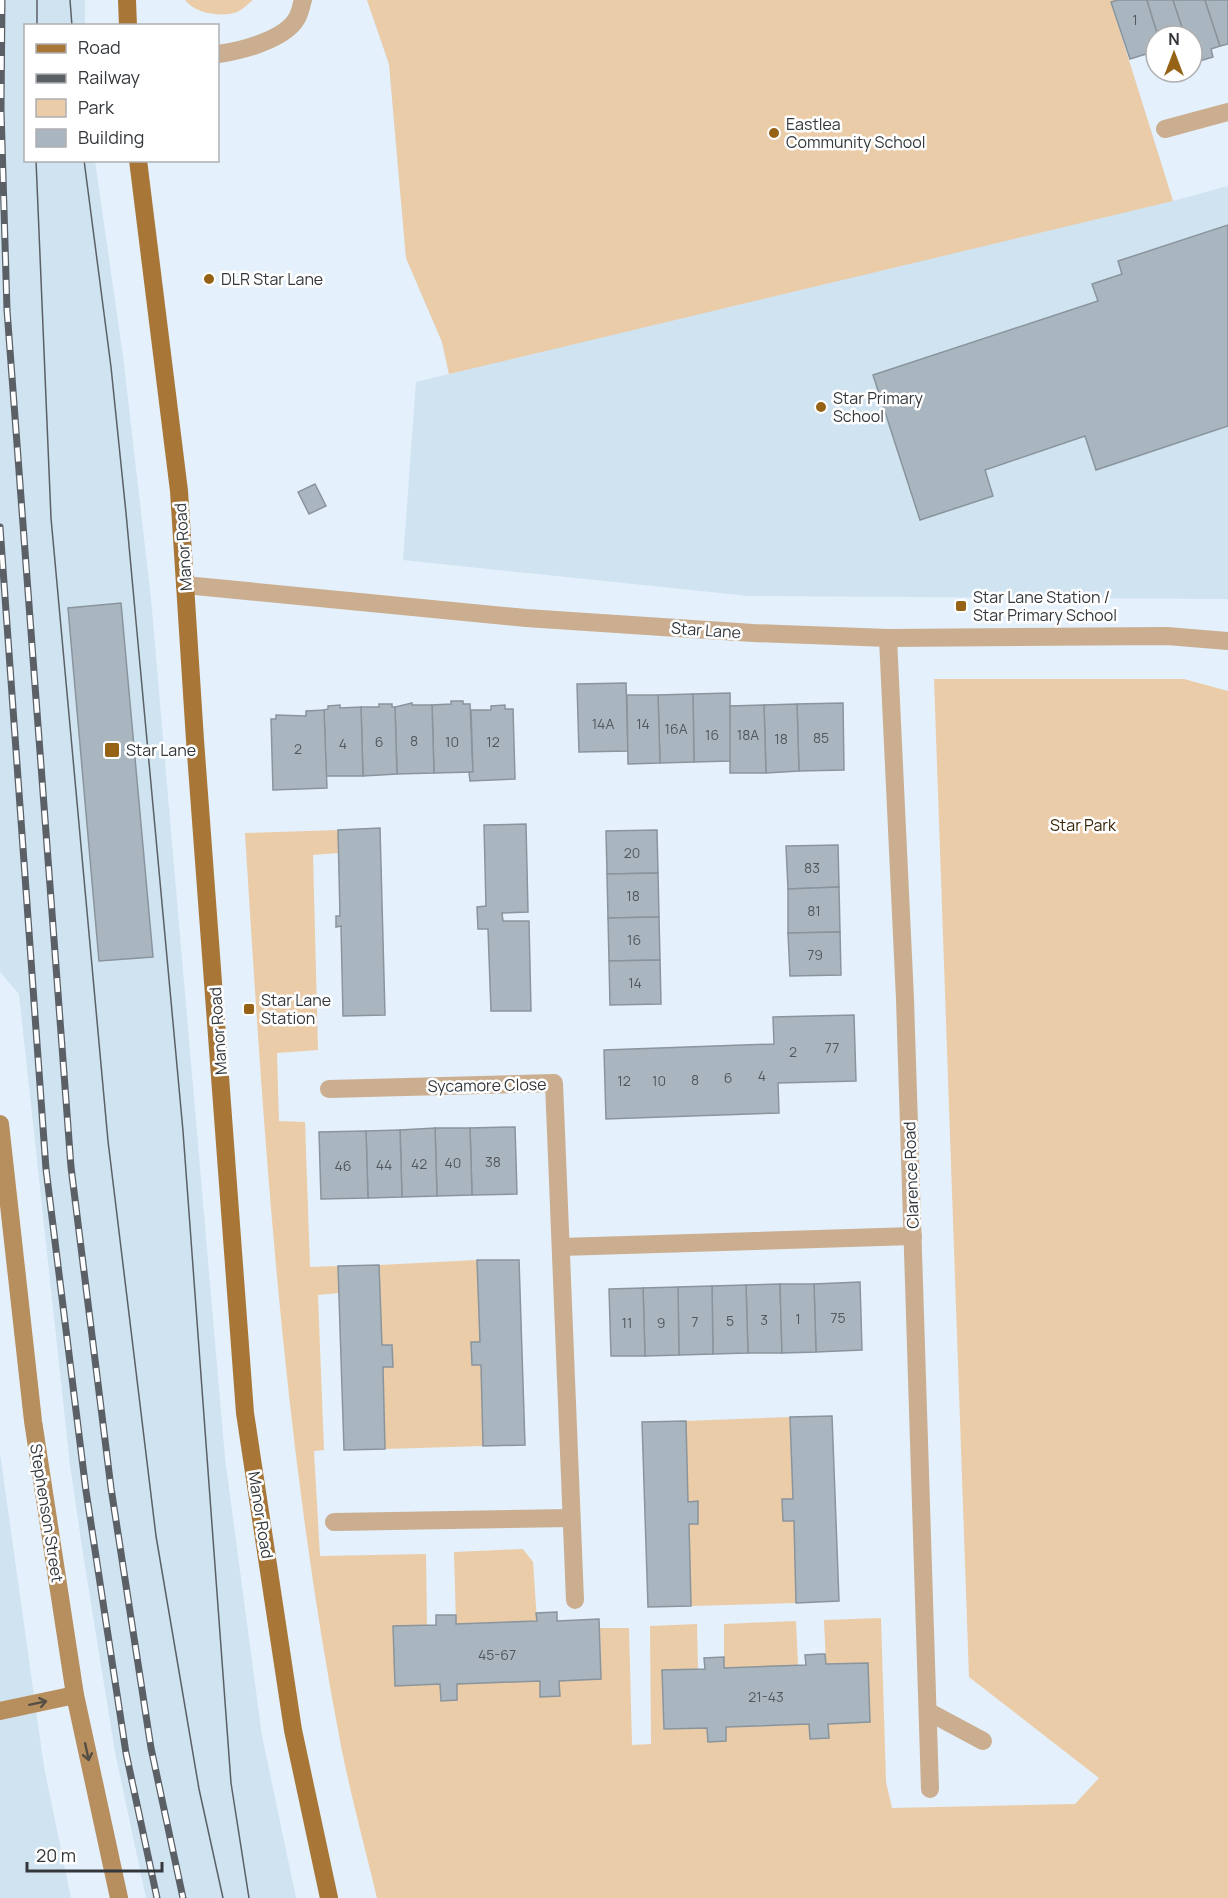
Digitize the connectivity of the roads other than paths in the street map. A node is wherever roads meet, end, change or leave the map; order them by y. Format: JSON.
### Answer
{"nodes":[{"id":1,"x":127,"y":0,"type":"edge"},
{"id":2,"x":303,"y":0,"type":"edge"},
{"id":3,"x":128,"y":24,"type":"edge"},
{"id":4,"x":219,"y":54,"type":"edge"},
{"id":5,"x":1228,"y":112,"type":"edge"},
{"id":6,"x":1165,"y":129,"type":"dead end"},
{"id":7,"x":138,"y":162,"type":"edge"},
{"id":8,"x":185,"y":585,"type":"junction"},
{"id":9,"x":888,"y":638,"type":"junction"},
{"id":10,"x":1228,"y":641,"type":"edge"},
{"id":11,"x":329,"y":1089,"type":"dead end"},
{"id":12,"x":0,"y":1125,"type":"edge"},
{"id":13,"x":913,"y":1236,"type":"junction"},
{"id":14,"x":561,"y":1247,"type":"junction"},
{"id":15,"x":571,"y":1518,"type":"junction"},
{"id":16,"x":334,"y":1522,"type":"dead end"},
{"id":17,"x":575,"y":1600,"type":"dead end"},
{"id":18,"x":75,"y":1695,"type":"junction"},
{"id":19,"x":0,"y":1711,"type":"edge"},
{"id":20,"x":929,"y":1712,"type":"junction"},
{"id":21,"x":983,"y":1741,"type":"dead end"},
{"id":22,"x":930,"y":1789,"type":"dead end"},
{"id":23,"x":119,"y":1898,"type":"edge"},
{"id":24,"x":329,"y":1898,"type":"edge"}],
"edges":[{"from":1,"to":3,"type":"main road"},
{"from":2,"to":4,"type":"street"},
{"from":5,"to":6,"type":"street"},
{"from":7,"to":8,"type":"main road","name":"Manor Road"},
{"from":8,"to":9,"type":"street","name":"Star Lane"},
{"from":8,"to":24,"type":"main road","name":"Manor Road"},
{"from":9,"to":10,"type":"street","name":"Star Lane"},
{"from":9,"to":13,"type":"street","name":"Clarence Road"},
{"from":11,"to":14,"type":"street","name":"Sycamore Close"},
{"from":12,"to":18,"type":"main road","name":"Stephenson Street"},
{"from":13,"to":14,"type":"street"},
{"from":13,"to":20,"type":"street","name":"Clarence Road"},
{"from":14,"to":15,"type":"street","name":"Sycamore Close"},
{"from":15,"to":16,"type":"street"},
{"from":15,"to":17,"type":"street","name":"Sycamore Close"},
{"from":19,"to":18,"type":"main road","one_way":true},
{"from":18,"to":23,"type":"main road","name":"Stephenson Street","one_way":true},
{"from":20,"to":21,"type":"street"},
{"from":20,"to":22,"type":"street","name":"Clarence Road"}]}
